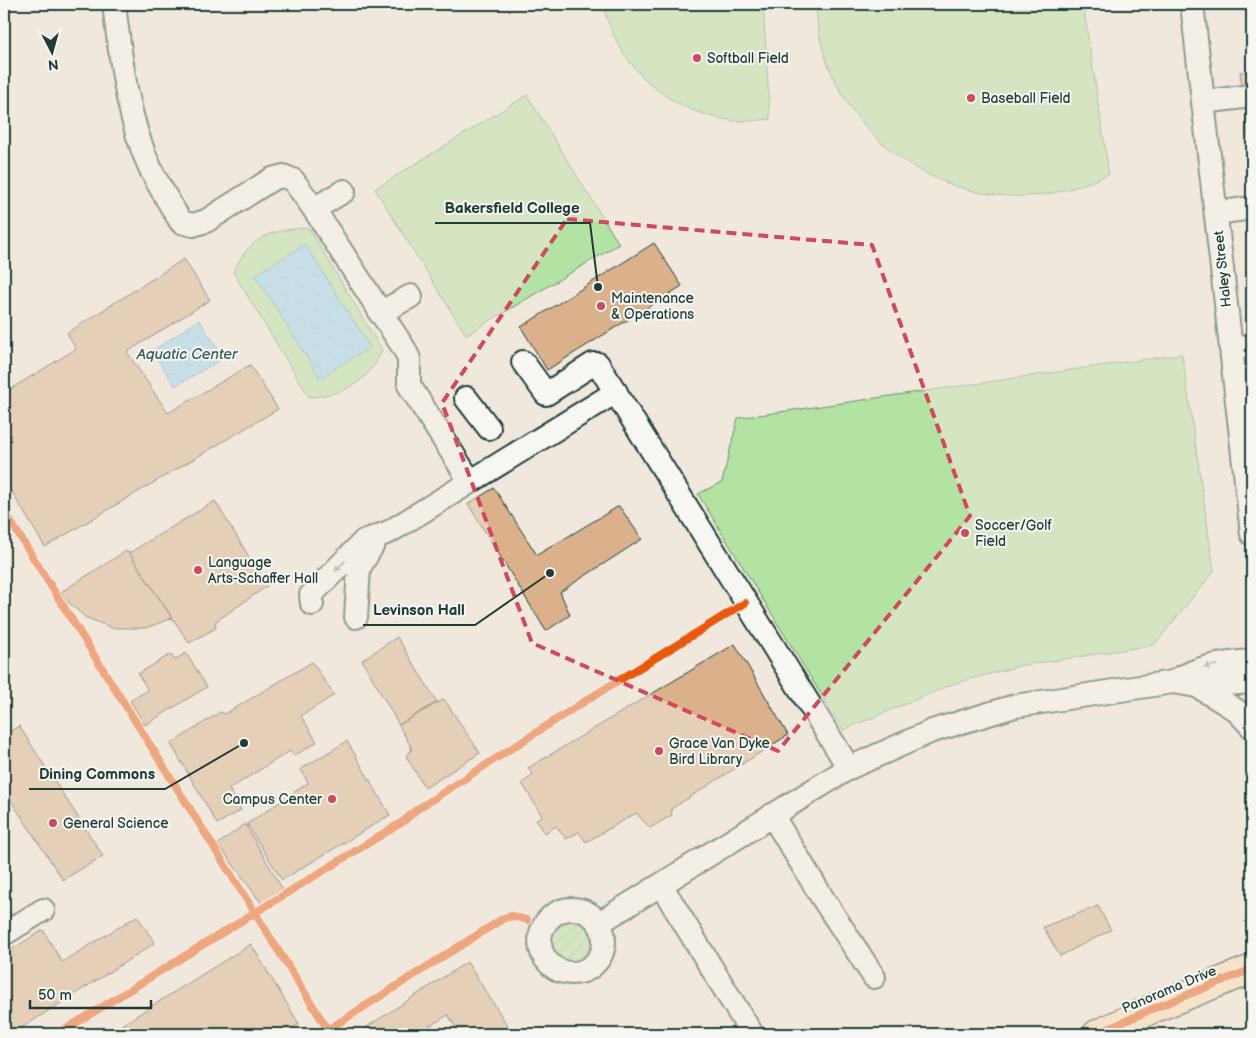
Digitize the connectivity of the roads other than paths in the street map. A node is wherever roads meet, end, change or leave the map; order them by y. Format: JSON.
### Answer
{"nodes":[{"id":1,"x":114,"y":4,"type":"edge"},
{"id":2,"x":1192,"y":4,"type":"edge"},
{"id":3,"x":1252,"y":96,"type":"edge"},
{"id":4,"x":1203,"y":102,"type":"junction"},
{"id":5,"x":344,"y":191,"type":"dead end"},
{"id":6,"x":1252,"y":208,"type":"edge"},
{"id":7,"x":314,"y":209,"type":"junction"},
{"id":8,"x":1216,"y":213,"type":"junction"},
{"id":9,"x":411,"y":296,"type":"dead end"},
{"id":10,"x":380,"y":313,"type":"junction"},
{"id":11,"x":1242,"y":347,"type":"edge"},
{"id":12,"x":523,"y":362,"type":"dead end"},
{"id":13,"x":616,"y":392,"type":"junction"},
{"id":14,"x":466,"y":398,"type":"dead end"},
{"id":15,"x":489,"y":428,"type":"dead end"},
{"id":16,"x":470,"y":481,"type":"junction"},
{"id":17,"x":1252,"y":533,"type":"edge"},
{"id":18,"x":378,"y":538,"type":"junction"},
{"id":19,"x":312,"y":604,"type":"dead end"},
{"id":20,"x":356,"y":617,"type":"dead end"},
{"id":21,"x":1252,"y":660,"type":"edge"},
{"id":22,"x":1174,"y":682,"type":"junction"},
{"id":23,"x":1252,"y":682,"type":"edge"},
{"id":24,"x":1197,"y":686,"type":"junction"},
{"id":25,"x":1252,"y":727,"type":"edge"},
{"id":26,"x":849,"y":768,"type":"junction"},
{"id":27,"x":772,"y":815,"type":"junction"},
{"id":28,"x":661,"y":885,"type":"junction"},
{"id":29,"x":44,"y":910,"type":"dead end"},
{"id":30,"x":600,"y":923,"type":"dead end"},
{"id":31,"x":4,"y":934,"type":"edge"},
{"id":32,"x":1252,"y":969,"type":"edge"},
{"id":33,"x":874,"y":976,"type":"dead end"},
{"id":34,"x":752,"y":1034,"type":"edge"},
{"id":35,"x":1097,"y":1034,"type":"edge"}],
"edges":[{"from":1,"to":7,"type":"street"},
{"from":2,"to":4,"type":"street","name":"Haley Street"},
{"from":3,"to":4,"type":"street"},
{"from":4,"to":8,"type":"street","name":"Haley Street"},
{"from":5,"to":7,"type":"street"},
{"from":6,"to":8,"type":"street"},
{"from":7,"to":10,"type":"street"},
{"from":8,"to":11,"type":"street","name":"Haley Street"},
{"from":9,"to":10,"type":"street"},
{"from":10,"to":16,"type":"street"},
{"from":11,"to":17,"type":"street","name":"Haley Street"},
{"from":12,"to":13,"type":"street"},
{"from":13,"to":16,"type":"street"},
{"from":13,"to":26,"type":"street"},
{"from":14,"to":15,"type":"street"},
{"from":16,"to":18,"type":"street"},
{"from":18,"to":19,"type":"street","one_way":true},
{"from":18,"to":20,"type":"street"},
{"from":21,"to":22,"type":"street","one_way":true},
{"from":22,"to":24,"type":"street"},
{"from":22,"to":26,"type":"street"},
{"from":23,"to":24,"type":"street"},
{"from":24,"to":25,"type":"street"},
{"from":26,"to":27,"type":"street"},
{"from":27,"to":28,"type":"street"},
{"from":27,"to":33,"type":"street"},
{"from":28,"to":30,"type":"street"},
{"from":28,"to":34,"type":"street"},
{"from":29,"to":31,"type":"street"},
{"from":32,"to":35,"type":"main road","name":"Panorama Drive"}]}
